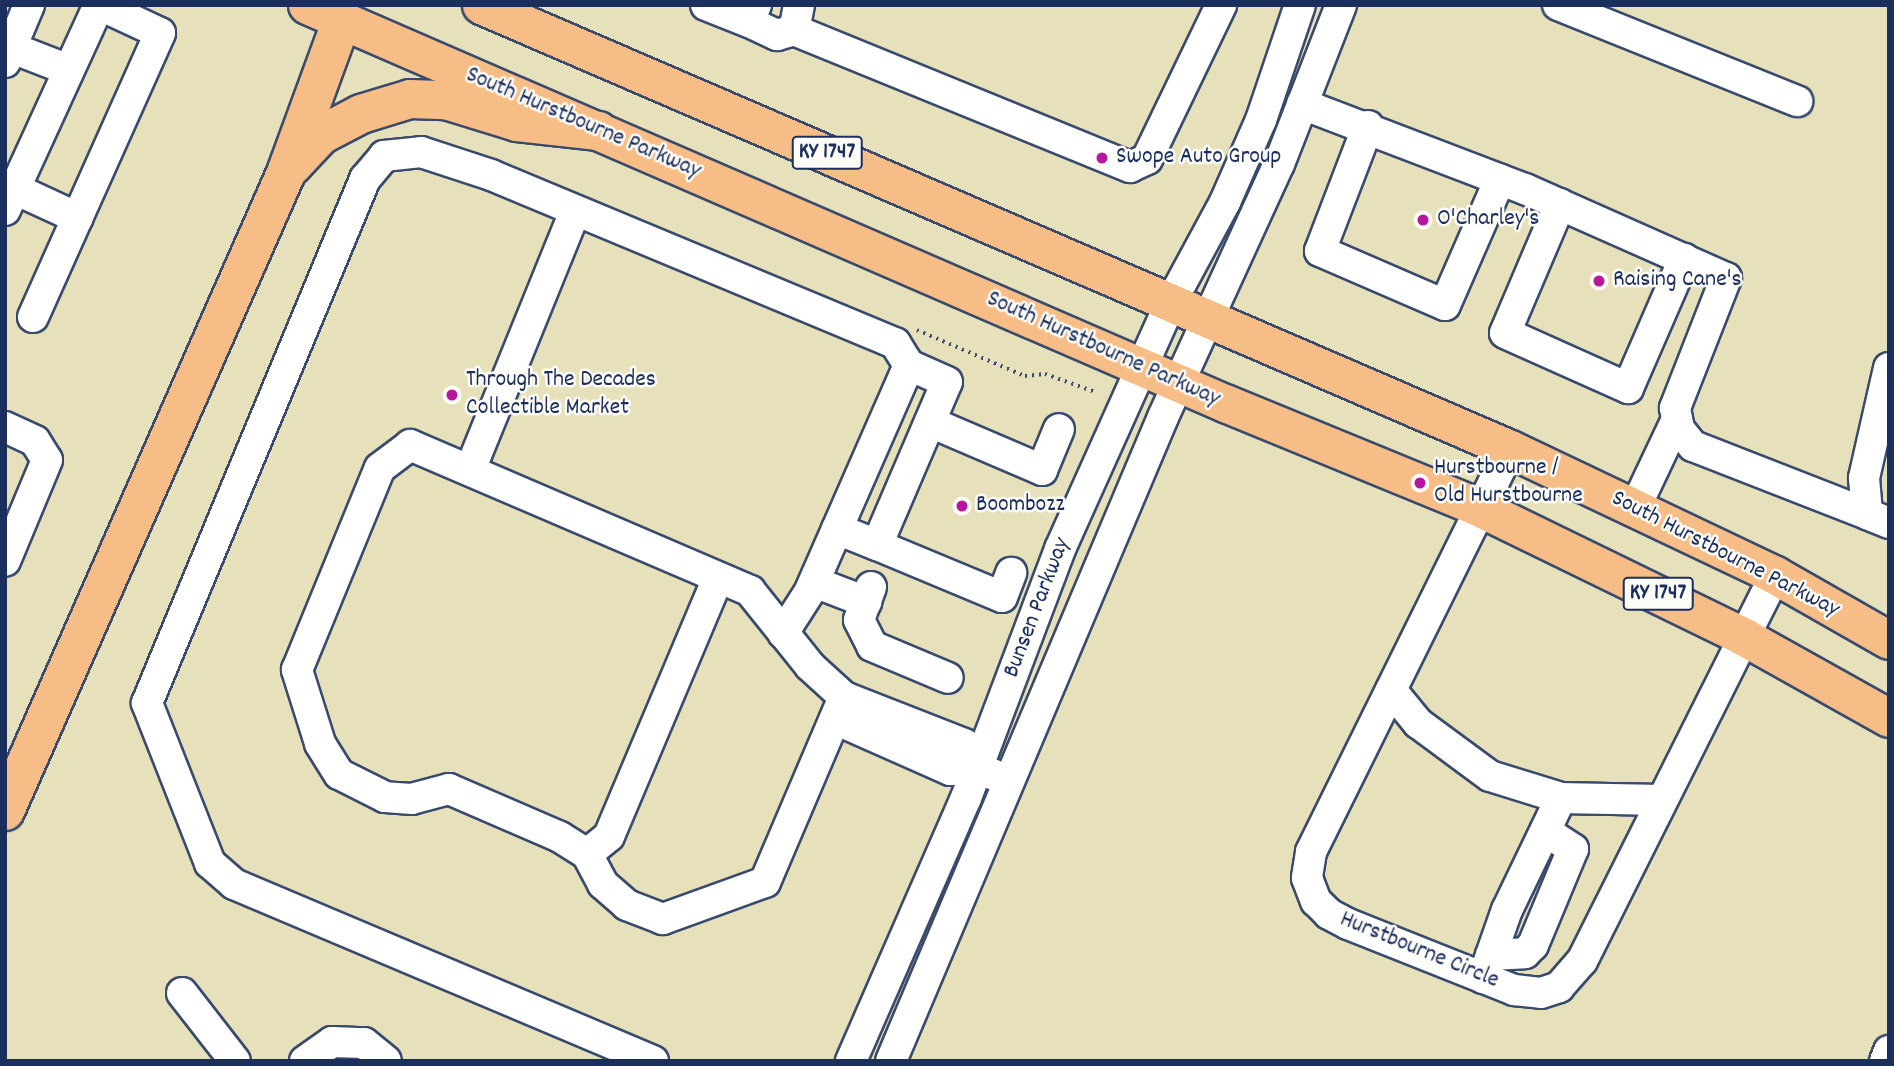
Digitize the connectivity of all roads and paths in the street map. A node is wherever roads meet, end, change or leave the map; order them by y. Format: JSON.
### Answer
{"nodes":[{"id":1,"x":29,"y":5,"type":"edge"},
{"id":2,"x":99,"y":5,"type":"edge"},
{"id":3,"x":307,"y":5,"type":"edge"},
{"id":4,"x":481,"y":5,"type":"edge"},
{"id":5,"x":706,"y":5,"type":"edge"},
{"id":6,"x":1221,"y":5,"type":"edge"},
{"id":7,"x":1300,"y":5,"type":"edge"},
{"id":8,"x":1341,"y":5,"type":"edge"},
{"id":9,"x":1558,"y":5,"type":"edge"},
{"id":10,"x":345,"y":13,"type":"edge"},
{"id":11,"x":753,"y":14,"type":"edge"},
{"id":12,"x":797,"y":18,"type":"edge"},
{"id":13,"x":9,"y":55,"type":"edge"},
{"id":14,"x":69,"y":70,"type":"junction"},
{"id":15,"x":1797,"y":101,"type":"dead end"},
{"id":16,"x":1302,"y":104,"type":"junction"},
{"id":17,"x":1368,"y":127,"type":"junction"},
{"id":18,"x":598,"y":131,"type":"junction"},
{"id":19,"x":286,"y":173,"type":"junction"},
{"id":20,"x":1500,"y":179,"type":"junction"},
{"id":21,"x":13,"y":180,"type":"edge"},
{"id":22,"x":1560,"y":204,"type":"junction"},
{"id":23,"x":575,"y":212,"type":"junction"},
{"id":24,"x":78,"y":218,"type":"junction"},
{"id":25,"x":1684,"y":259,"type":"junction"},
{"id":26,"x":1171,"y":302,"type":"junction"},
{"id":27,"x":33,"y":317,"type":"dead end"},
{"id":28,"x":1209,"y":319,"type":"junction"},
{"id":29,"x":909,"y":365,"type":"junction"},
{"id":30,"x":1144,"y":365,"type":"junction"},
{"id":31,"x":1889,"y":368,"type":"edge"},
{"id":32,"x":1179,"y":382,"type":"junction"},
{"id":33,"x":1677,"y":419,"type":"junction"},
{"id":34,"x":930,"y":422,"type":"junction"},
{"id":35,"x":5,"y":427,"type":"edge"},
{"id":36,"x":1059,"y":429,"type":"dead end"},
{"id":37,"x":1510,"y":449,"type":"junction"},
{"id":38,"x":470,"y":470,"type":"junction"},
{"id":39,"x":1480,"y":508,"type":"junction"},
{"id":40,"x":1635,"y":508,"type":"junction"},
{"id":41,"x":1878,"y":518,"type":"edge"},
{"id":42,"x":837,"y":529,"type":"junction"},
{"id":43,"x":877,"y":545,"type":"junction"},
{"id":44,"x":5,"y":561,"type":"edge"},
{"id":45,"x":1011,"y":573,"type":"dead end"},
{"id":46,"x":1775,"y":575,"type":"junction"},
{"id":47,"x":718,"y":578,"type":"junction"},
{"id":48,"x":814,"y":582,"type":"junction"},
{"id":49,"x":783,"y":633,"type":"junction"},
{"id":50,"x":1744,"y":637,"type":"junction"},
{"id":51,"x":1889,"y":640,"type":"edge"},
{"id":52,"x":948,"y":678,"type":"dead end"},
{"id":53,"x":1391,"y":690,"type":"junction"},
{"id":54,"x":839,"y":708,"type":"junction"},
{"id":55,"x":1889,"y":718,"type":"edge"},
{"id":56,"x":977,"y":768,"type":"junction"},
{"id":57,"x":1011,"y":782,"type":"junction"},
{"id":58,"x":1561,"y":798,"type":"junction"},
{"id":59,"x":1661,"y":800,"type":"junction"},
{"id":60,"x":5,"y":811,"type":"edge"},
{"id":61,"x":587,"y":854,"type":"junction"},
{"id":62,"x":1488,"y":966,"type":"junction"},
{"id":63,"x":182,"y":993,"type":"dead end"},
{"id":64,"x":1889,"y":1051,"type":"edge"},
{"id":65,"x":235,"y":1061,"type":"edge"},
{"id":66,"x":305,"y":1061,"type":"edge"},
{"id":67,"x":386,"y":1061,"type":"edge"},
{"id":68,"x":653,"y":1061,"type":"edge"},
{"id":69,"x":851,"y":1061,"type":"edge"},
{"id":70,"x":891,"y":1061,"type":"edge"},
{"id":71,"x":1885,"y":1061,"type":"edge"}],
"edges":[{"from":1,"to":13,"type":"street"},
{"from":2,"to":14,"type":"street"},
{"from":2,"to":24,"type":"street"},
{"from":3,"to":10,"type":"main road","name":"South Hurstbourne Parkway","number":"KY 1747"},
{"from":4,"to":26,"type":"main road","name":"South Hurstbourne Parkway","number":"KY 1747"},
{"from":5,"to":11,"type":"street"},
{"from":6,"to":12,"type":"street"},
{"from":7,"to":26,"type":"street","name":"Bunsen Parkway"},
{"from":8,"to":16,"type":"street","name":"Bunsen Parkway"},
{"from":9,"to":15,"type":"street"},
{"from":10,"to":18,"type":"main road","name":"South Hurstbourne Parkway","number":"KY 1747"},
{"from":10,"to":19,"type":"highway"},
{"from":11,"to":12,"type":"street"},
{"from":13,"to":14,"type":"street"},
{"from":14,"to":21,"type":"street"},
{"from":16,"to":17,"type":"street"},
{"from":16,"to":28,"type":"street","name":"Bunsen Parkway"},
{"from":17,"to":20,"type":"street"},
{"from":17,"to":20,"type":"street"},
{"from":18,"to":19,"type":"highway"},
{"from":18,"to":30,"type":"main road","name":"South Hurstbourne Parkway","number":"KY 1747"},
{"from":19,"to":60,"type":"highway"},
{"from":20,"to":22,"type":"street"},
{"from":21,"to":24,"type":"street"},
{"from":22,"to":25,"type":"street"},
{"from":22,"to":25,"type":"street"},
{"from":23,"to":29,"type":"street"},
{"from":23,"to":38,"type":"street"},
{"from":23,"to":68,"type":"street"},
{"from":24,"to":27,"type":"street"},
{"from":25,"to":33,"type":"street"},
{"from":26,"to":28,"type":"main road","name":"South Hurstbourne Parkway","number":"KY 1747"},
{"from":26,"to":30,"type":"street","name":"Bunsen Parkway"},
{"from":28,"to":32,"type":"street","name":"Bunsen Parkway"},
{"from":28,"to":37,"type":"main road","name":"South Hurstbourne Parkway","number":"KY 1747"},
{"from":29,"to":34,"type":"street"},
{"from":29,"to":42,"type":"street"},
{"from":30,"to":32,"type":"main road","name":"South Hurstbourne Parkway","number":"KY 1747"},
{"from":30,"to":56,"type":"street","name":"Bunsen Parkway"},
{"from":31,"to":41,"type":"street"},
{"from":32,"to":39,"type":"main road","name":"South Hurstbourne Parkway","number":"KY 1747"},
{"from":32,"to":57,"type":"street","name":"Bunsen Parkway"},
{"from":33,"to":40,"type":"street"},
{"from":33,"to":41,"type":"street"},
{"from":34,"to":36,"type":"street"},
{"from":34,"to":43,"type":"street"},
{"from":35,"to":44,"type":"street"},
{"from":37,"to":39,"type":"street","name":"Hurstbourne Circle"},
{"from":37,"to":40,"type":"main road","name":"South Hurstbourne Parkway","number":"KY 1747"},
{"from":38,"to":47,"type":"street"},
{"from":38,"to":61,"type":"street"},
{"from":39,"to":50,"type":"main road","name":"South Hurstbourne Parkway","number":"KY 1747"},
{"from":39,"to":53,"type":"street","name":"Hurstbourne Circle"},
{"from":40,"to":46,"type":"main road","name":"South Hurstbourne Parkway","number":"KY 1747"},
{"from":42,"to":43,"type":"street"},
{"from":42,"to":48,"type":"street"},
{"from":43,"to":45,"type":"street"},
{"from":46,"to":50,"type":"street","name":"Hurstbourne Circle"},
{"from":46,"to":51,"type":"main road","name":"South Hurstbourne Parkway","number":"KY 1747"},
{"from":47,"to":49,"type":"street"},
{"from":47,"to":61,"type":"street"},
{"from":48,"to":49,"type":"street"},
{"from":48,"to":52,"type":"street"},
{"from":49,"to":54,"type":"street"},
{"from":50,"to":55,"type":"main road","name":"South Hurstbourne Parkway","number":"KY 1747"},
{"from":50,"to":59,"type":"street","name":"Hurstbourne Circle"},
{"from":53,"to":58,"type":"street"},
{"from":53,"to":62,"type":"street","name":"Hurstbourne Circle"},
{"from":54,"to":56,"type":"street"},
{"from":54,"to":61,"type":"street"},
{"from":56,"to":57,"type":"street"},
{"from":56,"to":69,"type":"street","name":"Bunsen Parkway"},
{"from":57,"to":70,"type":"street","name":"Bunsen Parkway"},
{"from":58,"to":59,"type":"street"},
{"from":58,"to":62,"type":"street"},
{"from":59,"to":62,"type":"street","name":"Hurstbourne Circle"},
{"from":63,"to":65,"type":"street"},
{"from":64,"to":71,"type":"street"},
{"from":66,"to":67,"type":"street"}]}
